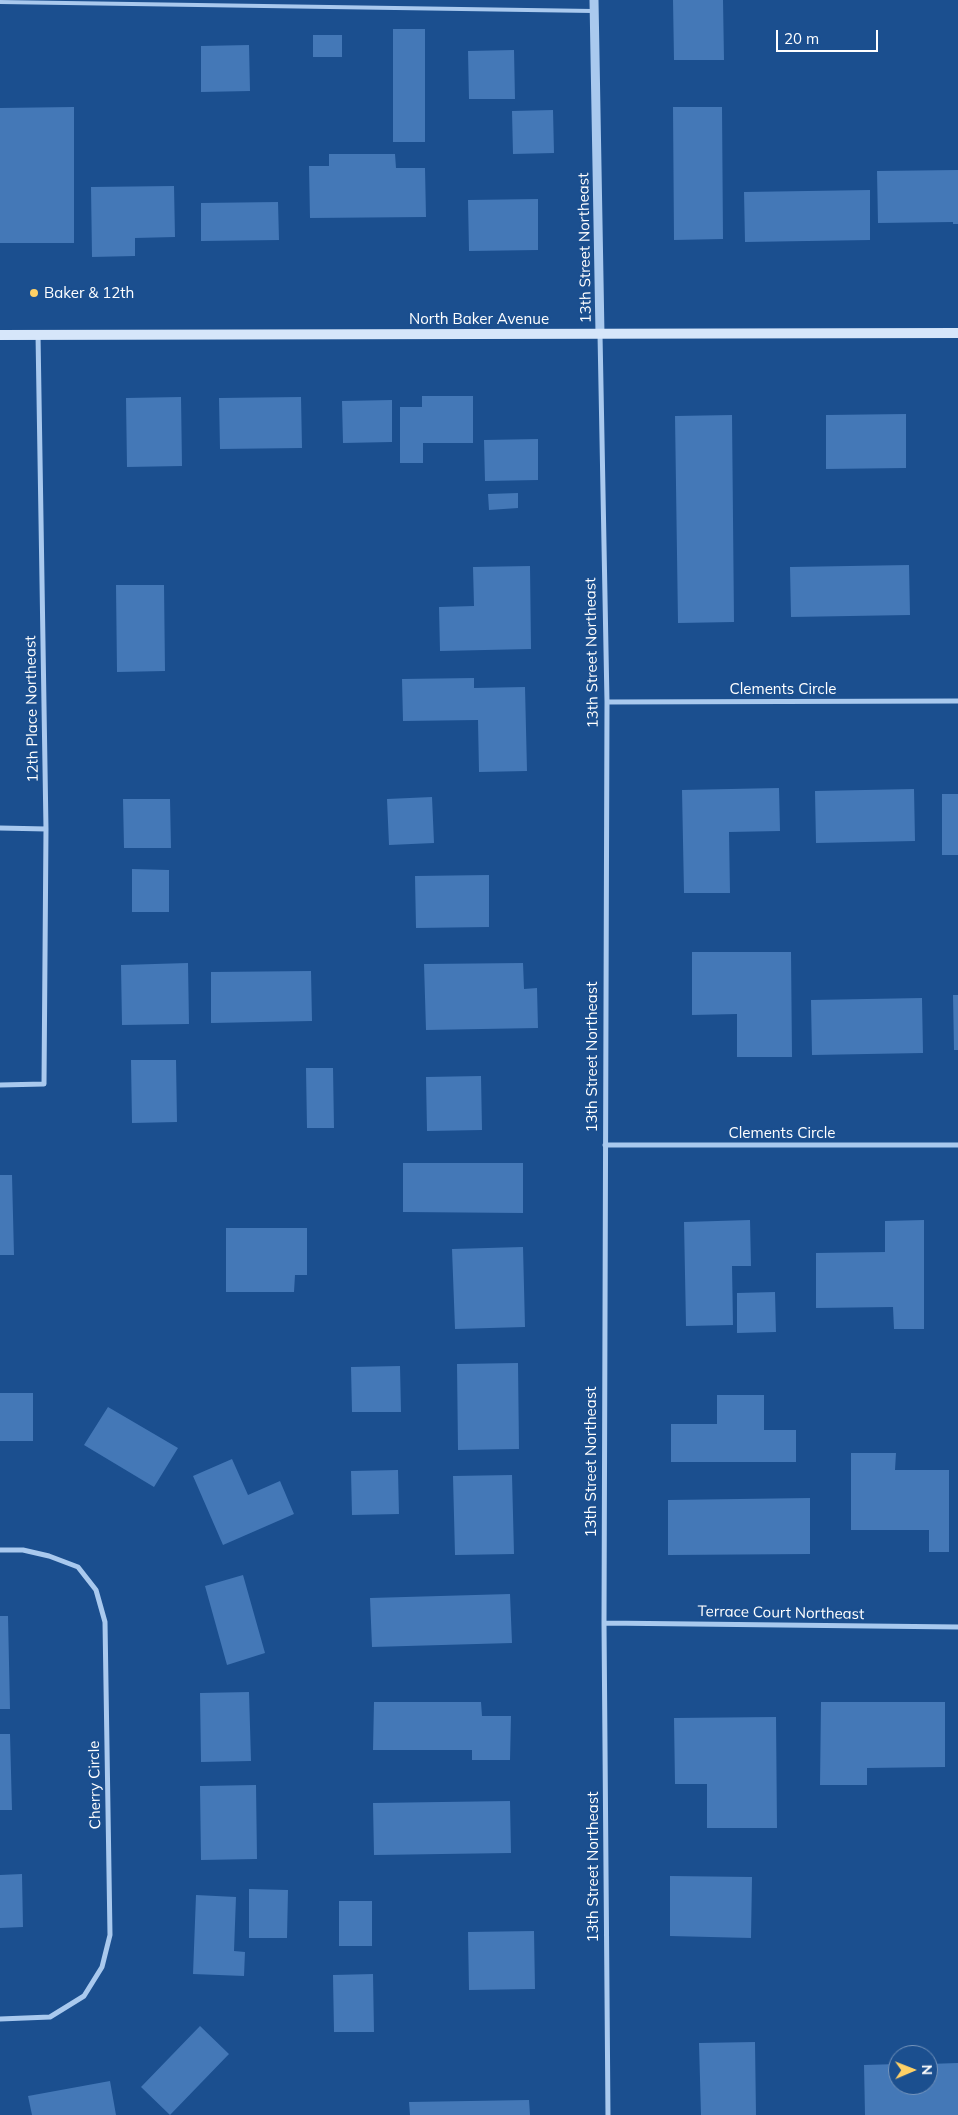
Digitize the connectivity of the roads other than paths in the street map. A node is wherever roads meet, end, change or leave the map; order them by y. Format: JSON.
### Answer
{"nodes":[{"id":1,"x":594,"y":0,"type":"edge"},
{"id":2,"x":0,"y":2,"type":"edge"},
{"id":3,"x":594,"y":11,"type":"junction"},
{"id":4,"x":38,"y":334,"type":"junction"},
{"id":5,"x":600,"y":334,"type":"junction"},
{"id":6,"x":958,"y":334,"type":"edge"},
{"id":7,"x":0,"y":335,"type":"edge"},
{"id":8,"x":958,"y":701,"type":"edge"},
{"id":9,"x":607,"y":702,"type":"junction"},
{"id":10,"x":0,"y":828,"type":"edge"},
{"id":11,"x":46,"y":829,"type":"junction"},
{"id":12,"x":0,"y":1085,"type":"edge"},
{"id":13,"x":605,"y":1145,"type":"junction"},
{"id":14,"x":958,"y":1145,"type":"edge"},
{"id":15,"x":0,"y":1550,"type":"edge"},
{"id":16,"x":604,"y":1623,"type":"junction"},
{"id":17,"x":958,"y":1627,"type":"edge"},
{"id":18,"x":0,"y":2019,"type":"edge"},
{"id":19,"x":608,"y":2115,"type":"edge"}],
"edges":[{"from":1,"to":3,"type":"street","name":"13th Street Northeast"},
{"from":2,"to":3,"type":"lane"},
{"from":3,"to":5,"type":"street","name":"13th Street Northeast"},
{"from":4,"to":5,"type":"main road","name":"North Baker Avenue"},
{"from":4,"to":7,"type":"main road","name":"North Baker Avenue"},
{"from":4,"to":11,"type":"street","name":"12th Place Northeast"},
{"from":5,"to":6,"type":"main road","name":"North Baker Avenue"},
{"from":5,"to":9,"type":"street","name":"13th Street Northeast"},
{"from":8,"to":9,"type":"street","name":"Clements Circle"},
{"from":9,"to":13,"type":"street","name":"13th Street Northeast"},
{"from":10,"to":11,"type":"street"},
{"from":11,"to":12,"type":"street","name":"12th Place Northeast"},
{"from":13,"to":14,"type":"street","name":"Clements Circle"},
{"from":13,"to":16,"type":"street","name":"13th Street Northeast"},
{"from":15,"to":18,"type":"street","name":"Cherry Circle"},
{"from":16,"to":17,"type":"street","name":"Terrace Court Northeast"},
{"from":16,"to":19,"type":"street","name":"13th Street Northeast"}]}
